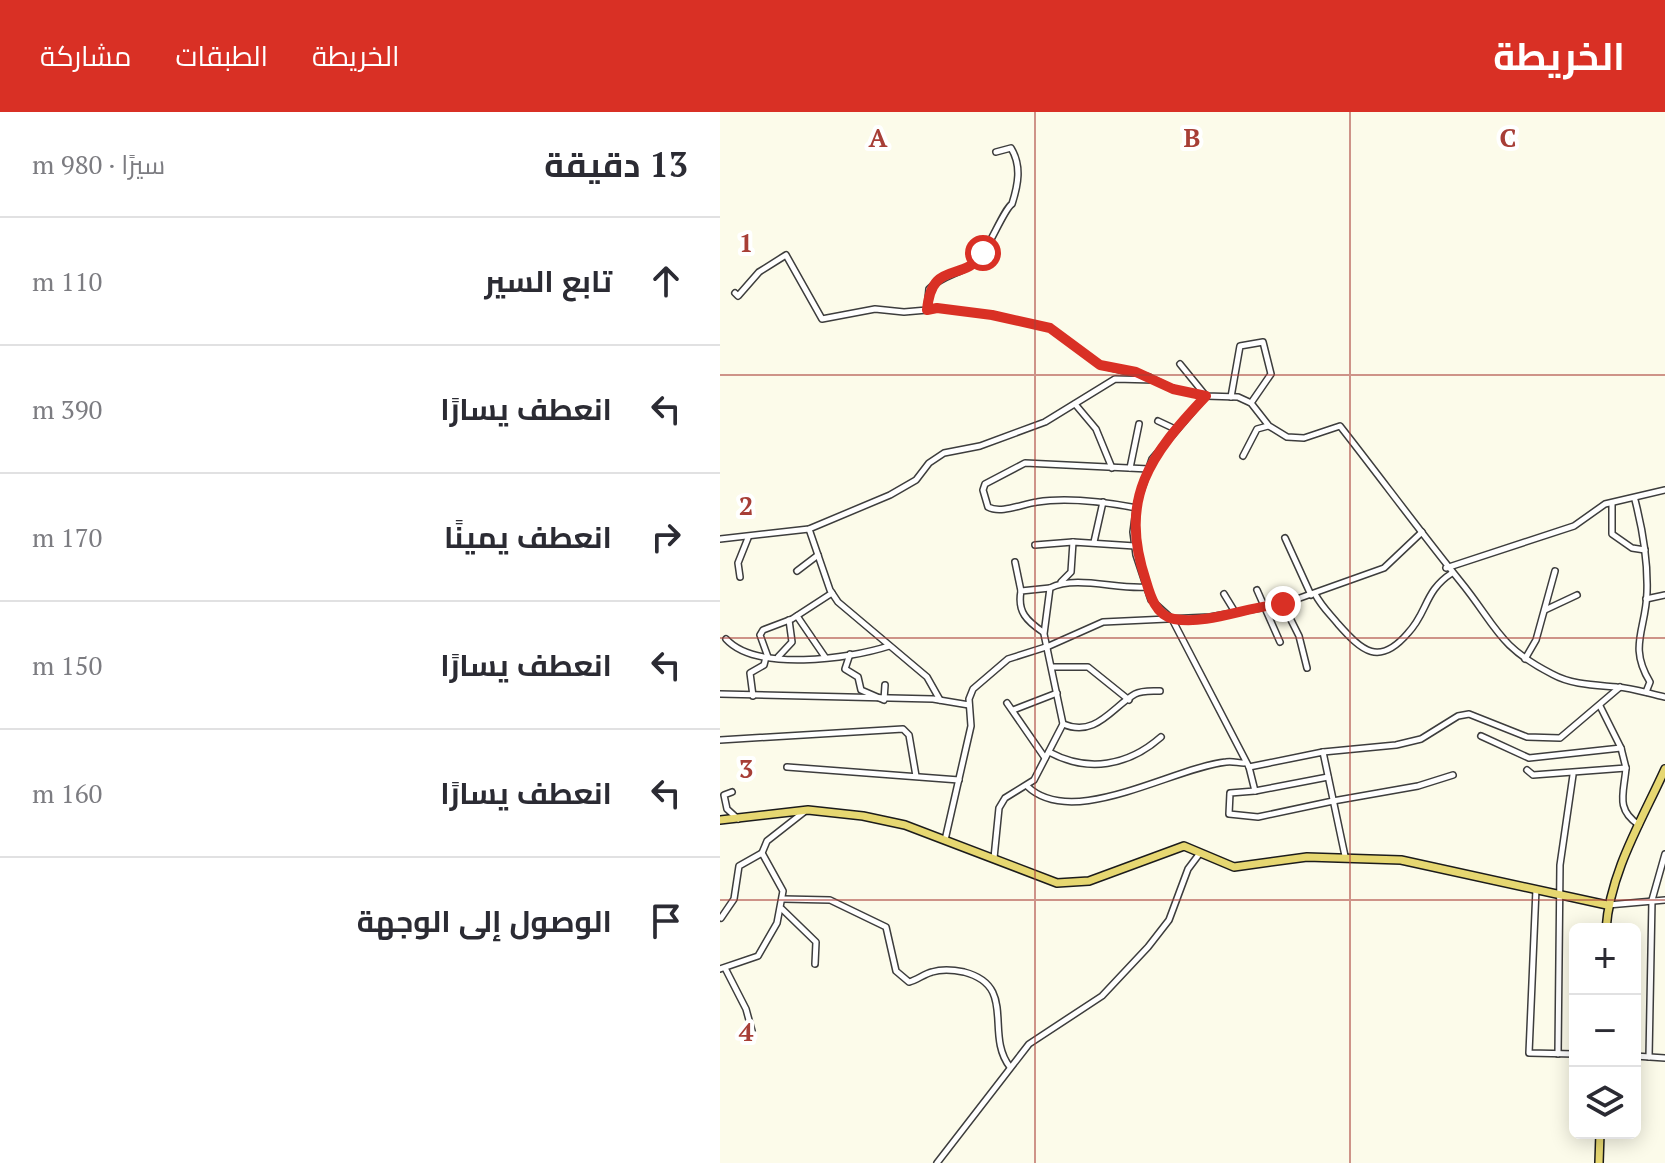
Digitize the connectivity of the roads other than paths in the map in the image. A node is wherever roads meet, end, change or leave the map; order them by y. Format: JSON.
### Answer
{"nodes":[{"id":1,"x":996,"y":152,"type":"dead end"},
{"id":2,"x":735,"y":293,"type":"dead end"},
{"id":3,"x":927,"y":310,"type":"junction"},
{"id":4,"x":1180,"y":364,"type":"dead end"},
{"id":5,"x":1155,"y":380,"type":"junction"},
{"id":6,"x":1206,"y":396,"type":"junction"},
{"id":7,"x":1231,"y":397,"type":"junction"},
{"id":8,"x":1251,"y":403,"type":"junction"},
{"id":9,"x":1075,"y":404,"type":"junction"},
{"id":10,"x":1158,"y":421,"type":"dead end"},
{"id":11,"x":1139,"y":424,"type":"dead end"},
{"id":12,"x":1269,"y":426,"type":"junction"},
{"id":13,"x":1175,"y":429,"type":"junction"},
{"id":14,"x":1243,"y":456,"type":"dead end"},
{"id":15,"x":1112,"y":468,"type":"junction"},
{"id":16,"x":1130,"y":468,"type":"junction"},
{"id":17,"x":1149,"y":469,"type":"junction"},
{"id":18,"x":1665,"y":490,"type":"edge"},
{"id":19,"x":1635,"y":500,"type":"junction"},
{"id":20,"x":1103,"y":502,"type":"junction"},
{"id":21,"x":1612,"y":503,"type":"junction"},
{"id":22,"x":1137,"y":508,"type":"junction"},
{"id":23,"x":809,"y":529,"type":"junction"},
{"id":24,"x":1422,"y":532,"type":"junction"},
{"id":25,"x":748,"y":538,"type":"junction"},
{"id":26,"x":1285,"y":538,"type":"dead end"},
{"id":27,"x":720,"y":539,"type":"edge"},
{"id":28,"x":1073,"y":542,"type":"junction"},
{"id":29,"x":1094,"y":542,"type":"junction"},
{"id":30,"x":1035,"y":545,"type":"dead end"},
{"id":31,"x":1135,"y":546,"type":"junction"},
{"id":32,"x":1645,"y":550,"type":"junction"},
{"id":33,"x":818,"y":555,"type":"junction"},
{"id":34,"x":1015,"y":562,"type":"dead end"},
{"id":35,"x":1446,"y":568,"type":"junction"},
{"id":36,"x":797,"y":571,"type":"dead end"},
{"id":37,"x":1555,"y":571,"type":"dead end"},
{"id":38,"x":1452,"y":573,"type":"junction"},
{"id":39,"x":740,"y":577,"type":"dead end"},
{"id":40,"x":1053,"y":587,"type":"junction"},
{"id":41,"x":1147,"y":587,"type":"junction"},
{"id":42,"x":1257,"y":590,"type":"dead end"},
{"id":43,"x":1021,"y":591,"type":"junction"},
{"id":44,"x":832,"y":593,"type":"junction"},
{"id":45,"x":1224,"y":594,"type":"dead end"},
{"id":46,"x":1313,"y":595,"type":"junction"},
{"id":47,"x":1577,"y":595,"type":"dead end"},
{"id":48,"x":1665,"y":595,"type":"edge"},
{"id":49,"x":1646,"y":599,"type":"junction"},
{"id":50,"x":1283,"y":604,"type":"junction"},
{"id":51,"x":1266,"y":605,"type":"junction"},
{"id":52,"x":1544,"y":610,"type":"junction"},
{"id":53,"x":1235,"y":612,"type":"junction"},
{"id":54,"x":797,"y":616,"type":"junction"},
{"id":55,"x":1172,"y":619,"type":"junction"},
{"id":56,"x":789,"y":620,"type":"junction"},
{"id":57,"x":1044,"y":632,"type":"junction"},
{"id":58,"x":726,"y":639,"type":"dead end"},
{"id":59,"x":1280,"y":642,"type":"dead end"},
{"id":60,"x":889,"y":646,"type":"junction"},
{"id":61,"x":1049,"y":646,"type":"junction"},
{"id":62,"x":850,"y":654,"type":"junction"},
{"id":63,"x":767,"y":657,"type":"junction"},
{"id":64,"x":777,"y":658,"type":"junction"},
{"id":65,"x":825,"y":658,"type":"junction"},
{"id":66,"x":1525,"y":659,"type":"junction"},
{"id":67,"x":1053,"y":667,"type":"junction"},
{"id":68,"x":1307,"y":668,"type":"dead end"},
{"id":69,"x":885,"y":685,"type":"dead end"},
{"id":70,"x":1620,"y":687,"type":"junction"},
{"id":71,"x":1160,"y":691,"type":"dead end"},
{"id":72,"x":1057,"y":693,"type":"junction"},
{"id":73,"x":1646,"y":693,"type":"junction"},
{"id":74,"x":720,"y":694,"type":"edge"},
{"id":75,"x":753,"y":696,"type":"junction"},
{"id":76,"x":1665,"y":697,"type":"edge"},
{"id":77,"x":884,"y":700,"type":"junction"},
{"id":78,"x":940,"y":700,"type":"junction"},
{"id":79,"x":1129,"y":700,"type":"junction"},
{"id":80,"x":1007,"y":703,"type":"dead end"},
{"id":81,"x":969,"y":705,"type":"junction"},
{"id":82,"x":1600,"y":706,"type":"junction"},
{"id":83,"x":1013,"y":710,"type":"junction"},
{"id":84,"x":1063,"y":724,"type":"junction"},
{"id":85,"x":1481,"y":736,"type":"dead end"},
{"id":86,"x":1161,"y":737,"type":"dead end"},
{"id":87,"x":720,"y":740,"type":"edge"},
{"id":88,"x":1621,"y":748,"type":"junction"},
{"id":89,"x":1049,"y":752,"type":"junction"},
{"id":90,"x":1323,"y":752,"type":"junction"},
{"id":91,"x":1045,"y":759,"type":"junction"},
{"id":92,"x":1247,"y":765,"type":"junction"},
{"id":93,"x":787,"y":767,"type":"dead end"},
{"id":94,"x":1626,"y":768,"type":"junction"},
{"id":95,"x":1665,"y":769,"type":"edge"},
{"id":96,"x":1527,"y":770,"type":"dead end"},
{"id":97,"x":1453,"y":775,"type":"dead end"},
{"id":98,"x":1573,"y":775,"type":"junction"},
{"id":99,"x":916,"y":776,"type":"junction"},
{"id":100,"x":1328,"y":777,"type":"junction"},
{"id":101,"x":959,"y":780,"type":"junction"},
{"id":102,"x":1027,"y":786,"type":"junction"},
{"id":103,"x":1255,"y":791,"type":"junction"},
{"id":104,"x":732,"y":792,"type":"dead end"},
{"id":105,"x":1333,"y":801,"type":"junction"},
{"id":106,"x":808,"y":810,"type":"junction"},
{"id":107,"x":738,"y":819,"type":"junction"},
{"id":108,"x":720,"y":820,"type":"edge"},
{"id":109,"x":1639,"y":825,"type":"junction"},
{"id":110,"x":945,"y":840,"type":"junction"},
{"id":111,"x":762,"y":853,"type":"junction"},
{"id":112,"x":1200,"y":853,"type":"junction"},
{"id":113,"x":1665,"y":854,"type":"edge"},
{"id":114,"x":1345,"y":856,"type":"junction"},
{"id":115,"x":994,"y":858,"type":"junction"},
{"id":116,"x":1536,"y":888,"type":"junction"},
{"id":117,"x":1559,"y":894,"type":"junction"},
{"id":118,"x":783,"y":899,"type":"junction"},
{"id":119,"x":1652,"y":900,"type":"junction"},
{"id":120,"x":1665,"y":900,"type":"edge"},
{"id":121,"x":1607,"y":905,"type":"junction"},
{"id":122,"x":781,"y":908,"type":"junction"},
{"id":123,"x":721,"y":918,"type":"edge"},
{"id":124,"x":1606,"y":923,"type":"edge"},
{"id":125,"x":815,"y":964,"type":"dead end"},
{"id":126,"x":723,"y":969,"type":"edge"},
{"id":127,"x":752,"y":1031,"type":"dead end"},
{"id":128,"x":1558,"y":1054,"type":"junction"},
{"id":129,"x":1569,"y":1054,"type":"edge"},
{"id":130,"x":1641,"y":1056,"type":"edge"},
{"id":131,"x":1649,"y":1057,"type":"junction"},
{"id":132,"x":1665,"y":1058,"type":"edge"},
{"id":133,"x":1010,"y":1067,"type":"junction"},
{"id":134,"x":1600,"y":1139,"type":"edge"},
{"id":135,"x":937,"y":1163,"type":"edge"},
{"id":136,"x":1599,"y":1163,"type":"edge"}],
"edges":[{"from":1,"to":3,"type":"street"},
{"from":2,"to":3,"type":"street"},
{"from":3,"to":5,"type":"street"},
{"from":4,"to":6,"type":"street"},
{"from":5,"to":6,"type":"street"},
{"from":5,"to":9,"type":"street"},
{"from":6,"to":7,"type":"street"},
{"from":6,"to":13,"type":"street"},
{"from":7,"to":8,"type":"street"},
{"from":7,"to":8,"type":"street"},
{"from":8,"to":12,"type":"street"},
{"from":9,"to":15,"type":"street"},
{"from":9,"to":23,"type":"street"},
{"from":10,"to":13,"type":"street"},
{"from":11,"to":16,"type":"street"},
{"from":12,"to":14,"type":"street"},
{"from":12,"to":24,"type":"street"},
{"from":13,"to":17,"type":"street"},
{"from":15,"to":16,"type":"street"},
{"from":15,"to":20,"type":"street"},
{"from":16,"to":17,"type":"street"},
{"from":17,"to":22,"type":"street"},
{"from":18,"to":19,"type":"street"},
{"from":19,"to":21,"type":"street"},
{"from":19,"to":32,"type":"street"},
{"from":20,"to":22,"type":"street"},
{"from":20,"to":29,"type":"street"},
{"from":21,"to":32,"type":"street"},
{"from":21,"to":35,"type":"street"},
{"from":22,"to":31,"type":"street"},
{"from":23,"to":25,"type":"street"},
{"from":23,"to":33,"type":"street"},
{"from":24,"to":35,"type":"street"},
{"from":24,"to":46,"type":"street"},
{"from":25,"to":27,"type":"street"},
{"from":25,"to":39,"type":"street"},
{"from":26,"to":46,"type":"street"},
{"from":28,"to":29,"type":"street"},
{"from":28,"to":30,"type":"street"},
{"from":28,"to":40,"type":"street"},
{"from":29,"to":31,"type":"street"},
{"from":31,"to":41,"type":"street"},
{"from":32,"to":49,"type":"street"},
{"from":33,"to":36,"type":"street"},
{"from":33,"to":44,"type":"street"},
{"from":34,"to":43,"type":"street"},
{"from":35,"to":38,"type":"street"},
{"from":37,"to":52,"type":"street"},
{"from":38,"to":46,"type":"street"},
{"from":38,"to":66,"type":"street"},
{"from":40,"to":41,"type":"street"},
{"from":40,"to":43,"type":"street"},
{"from":40,"to":57,"type":"street"},
{"from":41,"to":55,"type":"street"},
{"from":42,"to":51,"type":"street"},
{"from":43,"to":57,"type":"street"},
{"from":44,"to":54,"type":"street"},
{"from":44,"to":60,"type":"street"},
{"from":45,"to":53,"type":"street"},
{"from":46,"to":50,"type":"street"},
{"from":47,"to":52,"type":"street"},
{"from":48,"to":49,"type":"street"},
{"from":49,"to":73,"type":"street"},
{"from":50,"to":51,"type":"street"},
{"from":50,"to":68,"type":"street"},
{"from":51,"to":53,"type":"street"},
{"from":51,"to":59,"type":"street"},
{"from":52,"to":66,"type":"street"},
{"from":53,"to":55,"type":"street"},
{"from":54,"to":56,"type":"street"},
{"from":54,"to":65,"type":"street"},
{"from":55,"to":61,"type":"street"},
{"from":55,"to":92,"type":"street"},
{"from":56,"to":63,"type":"street"},
{"from":56,"to":64,"type":"street"},
{"from":57,"to":61,"type":"street"},
{"from":58,"to":63,"type":"street"},
{"from":60,"to":62,"type":"street"},
{"from":60,"to":78,"type":"street"},
{"from":61,"to":67,"type":"street"},
{"from":61,"to":81,"type":"street"},
{"from":62,"to":65,"type":"street"},
{"from":62,"to":77,"type":"street"},
{"from":63,"to":64,"type":"street"},
{"from":63,"to":75,"type":"street"},
{"from":64,"to":65,"type":"street"},
{"from":66,"to":70,"type":"street"},
{"from":67,"to":72,"type":"street"},
{"from":67,"to":79,"type":"street"},
{"from":69,"to":77,"type":"street"},
{"from":70,"to":73,"type":"street"},
{"from":70,"to":82,"type":"street"},
{"from":71,"to":79,"type":"street"},
{"from":72,"to":83,"type":"street"},
{"from":72,"to":84,"type":"street"},
{"from":73,"to":76,"type":"street"},
{"from":74,"to":75,"type":"street"},
{"from":75,"to":77,"type":"street"},
{"from":77,"to":78,"type":"street"},
{"from":78,"to":81,"type":"street"},
{"from":79,"to":84,"type":"street"},
{"from":80,"to":83,"type":"street"},
{"from":81,"to":101,"type":"street"},
{"from":82,"to":88,"type":"street"},
{"from":82,"to":90,"type":"street"},
{"from":83,"to":91,"type":"street"},
{"from":84,"to":89,"type":"street"},
{"from":85,"to":88,"type":"street"},
{"from":86,"to":89,"type":"street"},
{"from":87,"to":99,"type":"street"},
{"from":88,"to":94,"type":"street"},
{"from":89,"to":91,"type":"street"},
{"from":90,"to":92,"type":"street"},
{"from":90,"to":100,"type":"street"},
{"from":91,"to":102,"type":"street"},
{"from":92,"to":102,"type":"street"},
{"from":92,"to":103,"type":"street"},
{"from":93,"to":99,"type":"street"},
{"from":94,"to":98,"type":"street"},
{"from":94,"to":109,"type":"street"},
{"from":95,"to":109,"type":"main road"},
{"from":96,"to":98,"type":"street"},
{"from":97,"to":105,"type":"street"},
{"from":98,"to":117,"type":"street"},
{"from":99,"to":101,"type":"street"},
{"from":100,"to":103,"type":"street"},
{"from":100,"to":105,"type":"street"},
{"from":101,"to":110,"type":"street"},
{"from":102,"to":115,"type":"street"},
{"from":103,"to":105,"type":"street"},
{"from":104,"to":107,"type":"street"},
{"from":105,"to":114,"type":"street"},
{"from":106,"to":107,"type":"main road"},
{"from":106,"to":110,"type":"main road"},
{"from":106,"to":111,"type":"street"},
{"from":107,"to":108,"type":"main road"},
{"from":109,"to":121,"type":"main road"},
{"from":110,"to":115,"type":"main road"},
{"from":111,"to":118,"type":"street"},
{"from":111,"to":123,"type":"street"},
{"from":112,"to":114,"type":"main road"},
{"from":112,"to":115,"type":"main road"},
{"from":112,"to":133,"type":"street"},
{"from":113,"to":119,"type":"street"},
{"from":114,"to":116,"type":"main road"},
{"from":116,"to":117,"type":"main road"},
{"from":116,"to":128,"type":"street"},
{"from":117,"to":121,"type":"main road"},
{"from":117,"to":128,"type":"street"},
{"from":118,"to":122,"type":"street"},
{"from":118,"to":133,"type":"street"},
{"from":119,"to":120,"type":"street"},
{"from":119,"to":121,"type":"street"},
{"from":119,"to":131,"type":"street"},
{"from":121,"to":124,"type":"main road"},
{"from":122,"to":125,"type":"street"},
{"from":122,"to":126,"type":"street"},
{"from":126,"to":127,"type":"street"},
{"from":128,"to":129,"type":"street"},
{"from":130,"to":131,"type":"street"},
{"from":131,"to":132,"type":"street"},
{"from":133,"to":135,"type":"street"},
{"from":134,"to":136,"type":"main road"}]}
